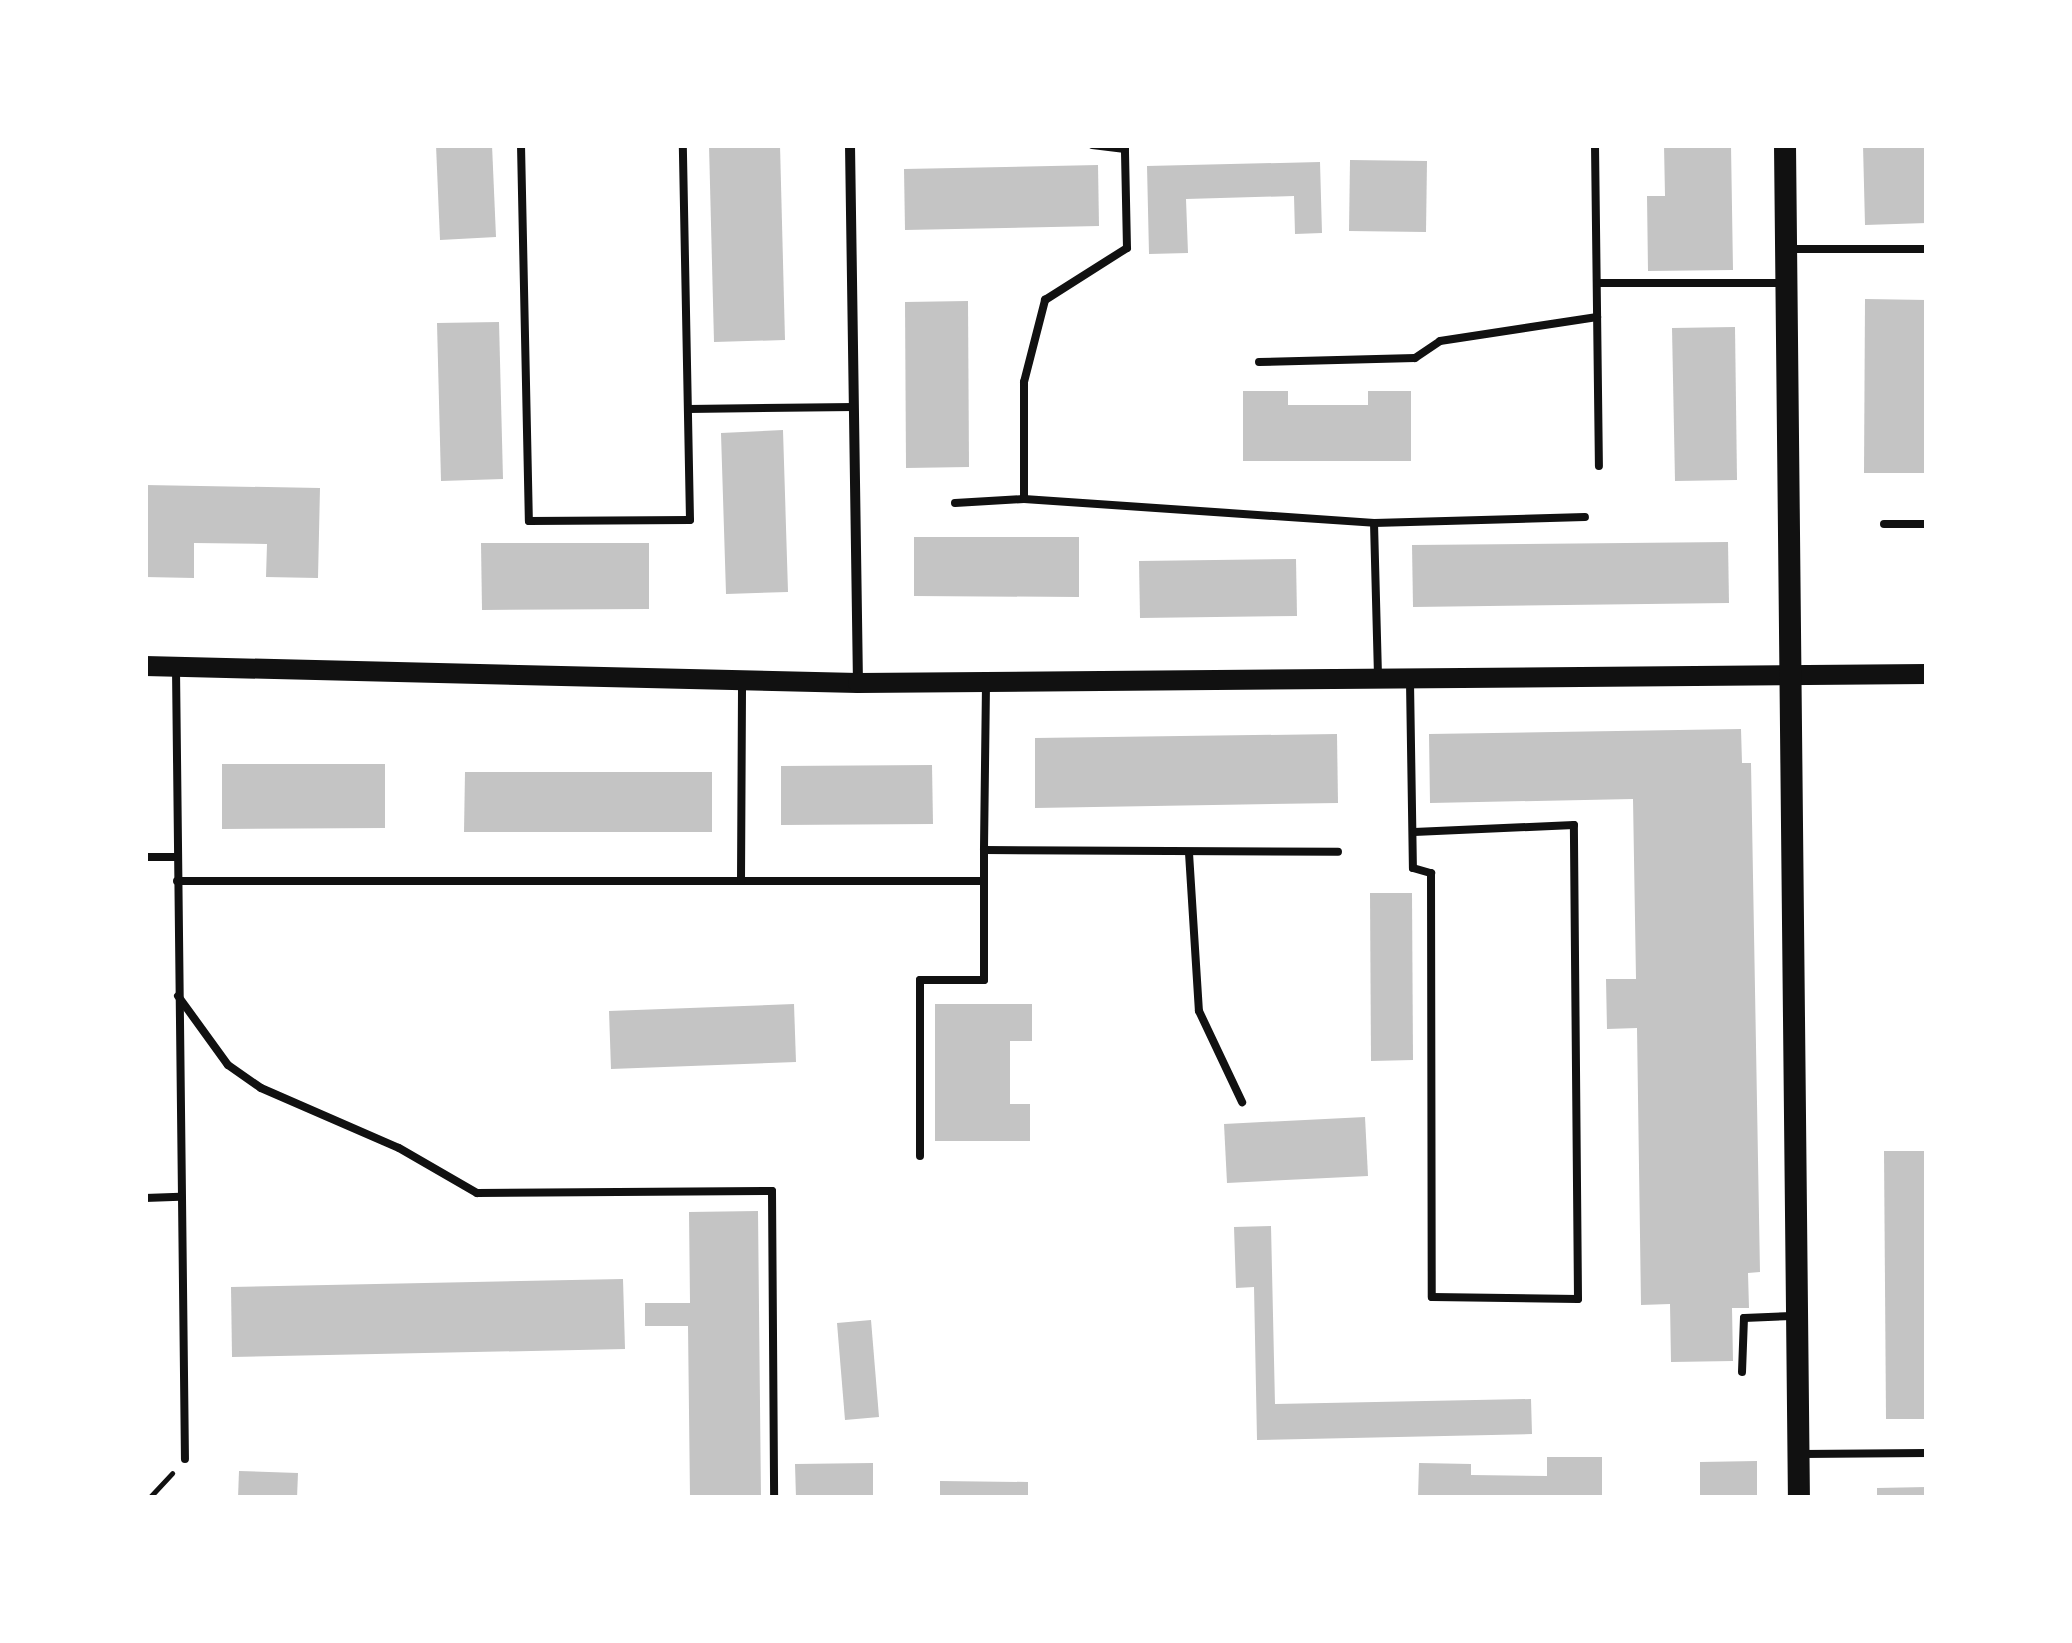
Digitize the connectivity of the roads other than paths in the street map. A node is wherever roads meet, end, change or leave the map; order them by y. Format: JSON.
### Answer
{"nodes":[{"id":1,"x":521,"y":145,"type":"edge"},
{"id":2,"x":684,"y":145,"type":"edge"},
{"id":3,"x":850,"y":145,"type":"edge"},
{"id":4,"x":1092,"y":145,"type":"edge"},
{"id":5,"x":1595,"y":145,"type":"edge"},
{"id":6,"x":1785,"y":145,"type":"edge"},
{"id":7,"x":1786,"y":249,"type":"junction"},
{"id":8,"x":1927,"y":249,"type":"edge"},
{"id":9,"x":1597,"y":283,"type":"junction"},
{"id":10,"x":1787,"y":283,"type":"junction"},
{"id":11,"x":1598,"y":317,"type":"junction"},
{"id":12,"x":1259,"y":362,"type":"dead end"},
{"id":13,"x":854,"y":407,"type":"junction"},
{"id":14,"x":688,"y":409,"type":"junction"},
{"id":15,"x":1599,"y":466,"type":"dead end"},
{"id":16,"x":1024,"y":499,"type":"junction"},
{"id":17,"x":955,"y":503,"type":"dead end"},
{"id":18,"x":1585,"y":517,"type":"dead end"},
{"id":19,"x":1374,"y":523,"type":"junction"},
{"id":20,"x":1884,"y":524,"type":"dead end"},
{"id":21,"x":1927,"y":524,"type":"edge"},
{"id":22,"x":145,"y":666,"type":"edge"},
{"id":23,"x":176,"y":666,"type":"junction"},
{"id":24,"x":1791,"y":674,"type":"junction"},
{"id":25,"x":1927,"y":674,"type":"edge"},
{"id":26,"x":1378,"y":678,"type":"junction"},
{"id":27,"x":1410,"y":678,"type":"junction"},
{"id":28,"x":742,"y":680,"type":"junction"},
{"id":29,"x":858,"y":683,"type":"junction"},
{"id":30,"x":986,"y":683,"type":"junction"},
{"id":31,"x":1414,"y":832,"type":"junction"},
{"id":32,"x":984,"y":850,"type":"junction"},
{"id":33,"x":1338,"y":852,"type":"dead end"},
{"id":34,"x":1189,"y":853,"type":"junction"},
{"id":35,"x":145,"y":857,"type":"edge"},
{"id":36,"x":177,"y":857,"type":"junction"},
{"id":37,"x":178,"y":881,"type":"junction"},
{"id":38,"x":740,"y":881,"type":"junction"},
{"id":39,"x":984,"y":881,"type":"junction"},
{"id":40,"x":178,"y":996,"type":"junction"},
{"id":41,"x":1242,"y":1102,"type":"dead end"},
{"id":42,"x":920,"y":1156,"type":"dead end"},
{"id":43,"x":145,"y":1198,"type":"edge"},
{"id":44,"x":180,"y":1198,"type":"junction"},
{"id":45,"x":1797,"y":1316,"type":"junction"},
{"id":46,"x":1742,"y":1372,"type":"dead end"},
{"id":47,"x":1927,"y":1453,"type":"edge"},
{"id":48,"x":1798,"y":1454,"type":"junction"},
{"id":49,"x":184,"y":1459,"type":"road end"},
{"id":50,"x":774,"y":1498,"type":"edge"},
{"id":51,"x":1799,"y":1498,"type":"edge"}],
"edges":[{"from":1,"to":14,"type":"lane"},
{"from":2,"to":14,"type":"lane"},
{"from":3,"to":13,"type":"street"},
{"from":4,"to":16,"type":"lane"},
{"from":5,"to":9,"type":"lane"},
{"from":6,"to":7,"type":"main road"},
{"from":7,"to":8,"type":"lane"},
{"from":7,"to":10,"type":"main road"},
{"from":9,"to":10,"type":"lane"},
{"from":9,"to":11,"type":"lane"},
{"from":10,"to":24,"type":"main road"},
{"from":11,"to":12,"type":"lane"},
{"from":11,"to":15,"type":"lane"},
{"from":13,"to":14,"type":"lane"},
{"from":13,"to":29,"type":"street"},
{"from":16,"to":17,"type":"lane"},
{"from":16,"to":19,"type":"lane"},
{"from":18,"to":19,"type":"lane"},
{"from":19,"to":26,"type":"lane"},
{"from":20,"to":21,"type":"lane"},
{"from":22,"to":23,"type":"main road"},
{"from":23,"to":28,"type":"main road"},
{"from":23,"to":36,"type":"lane"},
{"from":24,"to":25,"type":"main road"},
{"from":24,"to":27,"type":"main road"},
{"from":24,"to":45,"type":"main road"},
{"from":26,"to":27,"type":"main road"},
{"from":26,"to":30,"type":"main road"},
{"from":27,"to":31,"type":"lane"},
{"from":28,"to":29,"type":"main road"},
{"from":28,"to":38,"type":"lane"},
{"from":29,"to":30,"type":"main road"},
{"from":30,"to":32,"type":"lane"},
{"from":31,"to":31,"type":"lane"},
{"from":32,"to":34,"type":"lane"},
{"from":32,"to":39,"type":"lane"},
{"from":33,"to":34,"type":"lane"},
{"from":34,"to":41,"type":"lane"},
{"from":35,"to":36,"type":"lane"},
{"from":36,"to":37,"type":"lane"},
{"from":37,"to":38,"type":"lane"},
{"from":37,"to":40,"type":"lane"},
{"from":38,"to":39,"type":"lane"},
{"from":39,"to":42,"type":"lane"},
{"from":40,"to":44,"type":"lane"},
{"from":40,"to":50,"type":"lane"},
{"from":43,"to":44,"type":"lane"},
{"from":44,"to":49,"type":"lane"},
{"from":45,"to":46,"type":"lane"},
{"from":45,"to":48,"type":"main road"},
{"from":47,"to":48,"type":"lane"},
{"from":48,"to":51,"type":"main road"}]}
